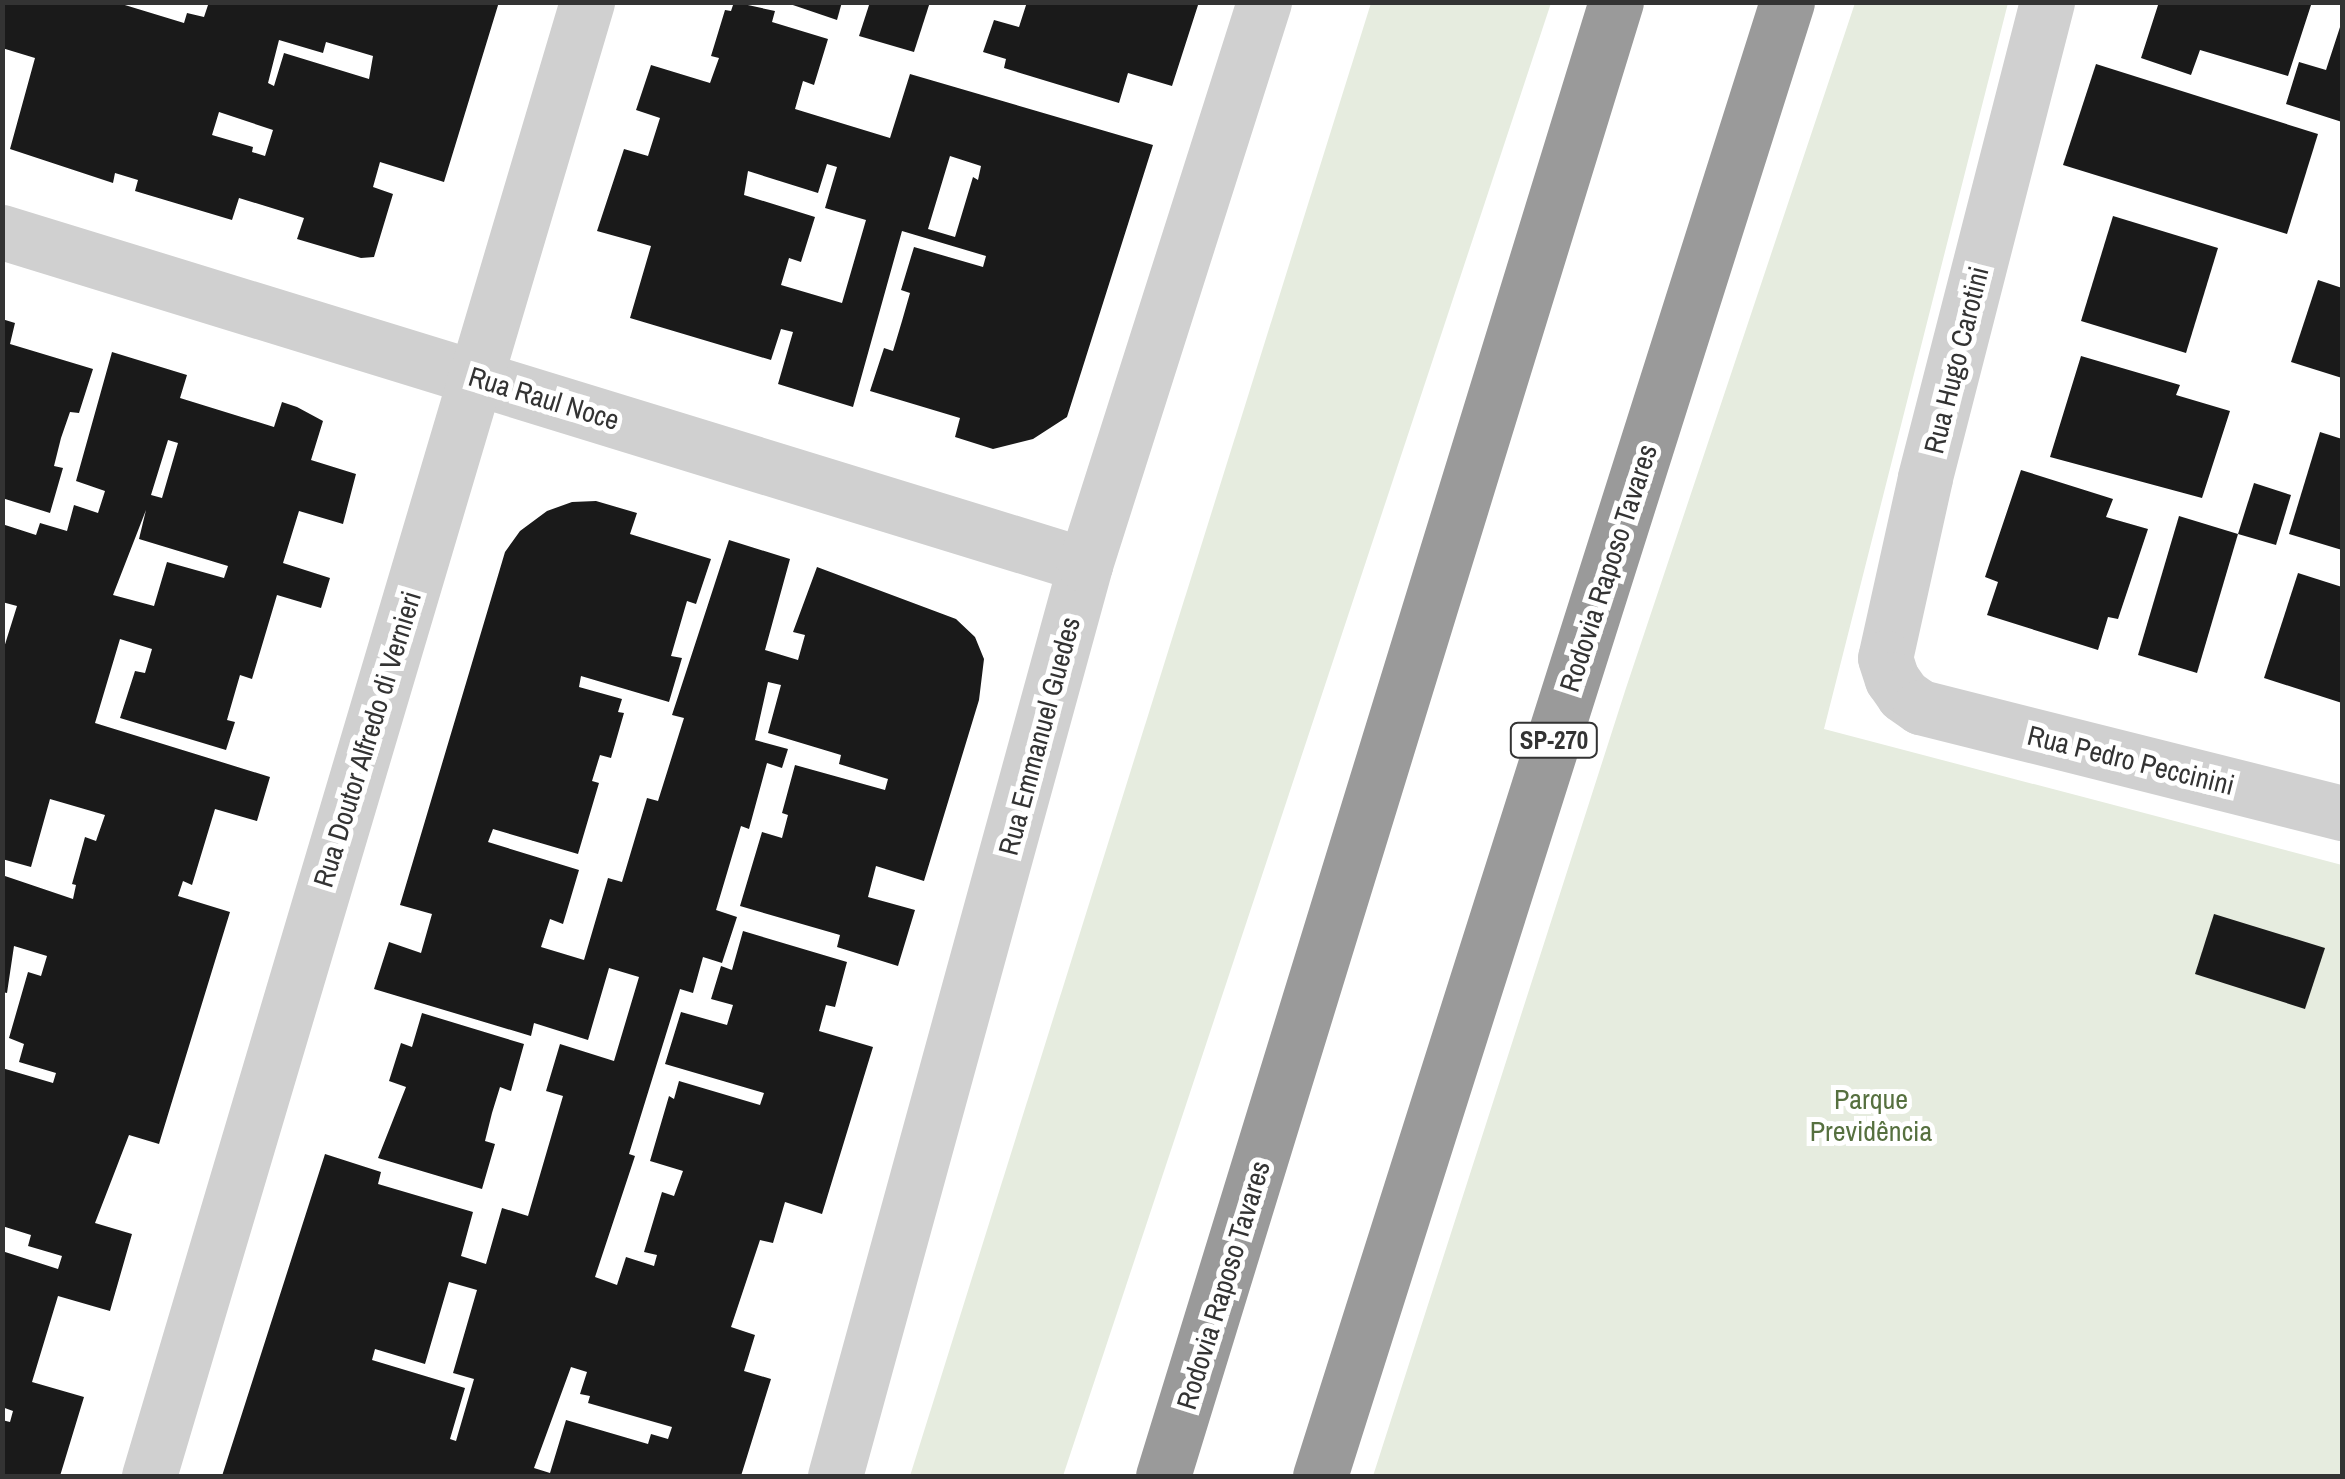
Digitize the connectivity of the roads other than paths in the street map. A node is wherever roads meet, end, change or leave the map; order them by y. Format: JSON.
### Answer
{"nodes":[{"id":1,"x":587,"y":2,"type":"edge"},
{"id":2,"x":1264,"y":2,"type":"edge"},
{"id":3,"x":1616,"y":2,"type":"edge"},
{"id":4,"x":1787,"y":2,"type":"edge"},
{"id":5,"x":2047,"y":2,"type":"edge"},
{"id":6,"x":2,"y":232,"type":"edge"},
{"id":7,"x":475,"y":376,"type":"junction"},
{"id":8,"x":1085,"y":565,"type":"junction"},
{"id":9,"x":1920,"y":707,"type":"joint"},
{"id":10,"x":2342,"y":813,"type":"edge"},
{"id":11,"x":149,"y":1476,"type":"edge"},
{"id":12,"x":835,"y":1476,"type":"edge"},
{"id":13,"x":1163,"y":1476,"type":"edge"},
{"id":14,"x":1320,"y":1476,"type":"edge"}],
"edges":[{"from":1,"to":7,"type":"street","name":"Rua Doutor Alfredo di Vernieri"},
{"from":2,"to":8,"type":"street","name":"Rua Emmanuel Guedes"},
{"from":3,"to":13,"type":"highway","name":"Rodovia Raposo Tavares"},
{"from":4,"to":14,"type":"highway","name":"Rodovia Raposo Tavares","number":"SP-270"},
{"from":5,"to":9,"type":"street","name":"Rua Hugo Carotini"},
{"from":6,"to":7,"type":"street","name":"Rua Raul Noce"},
{"from":7,"to":8,"type":"street","name":"Rua Raul Noce"},
{"from":7,"to":11,"type":"street","name":"Rua Doutor Alfredo di Vernieri"},
{"from":8,"to":12,"type":"street","name":"Rua Emmanuel Guedes"},
{"from":9,"to":10,"type":"street","name":"Rua Pedro Peccinini"}]}
